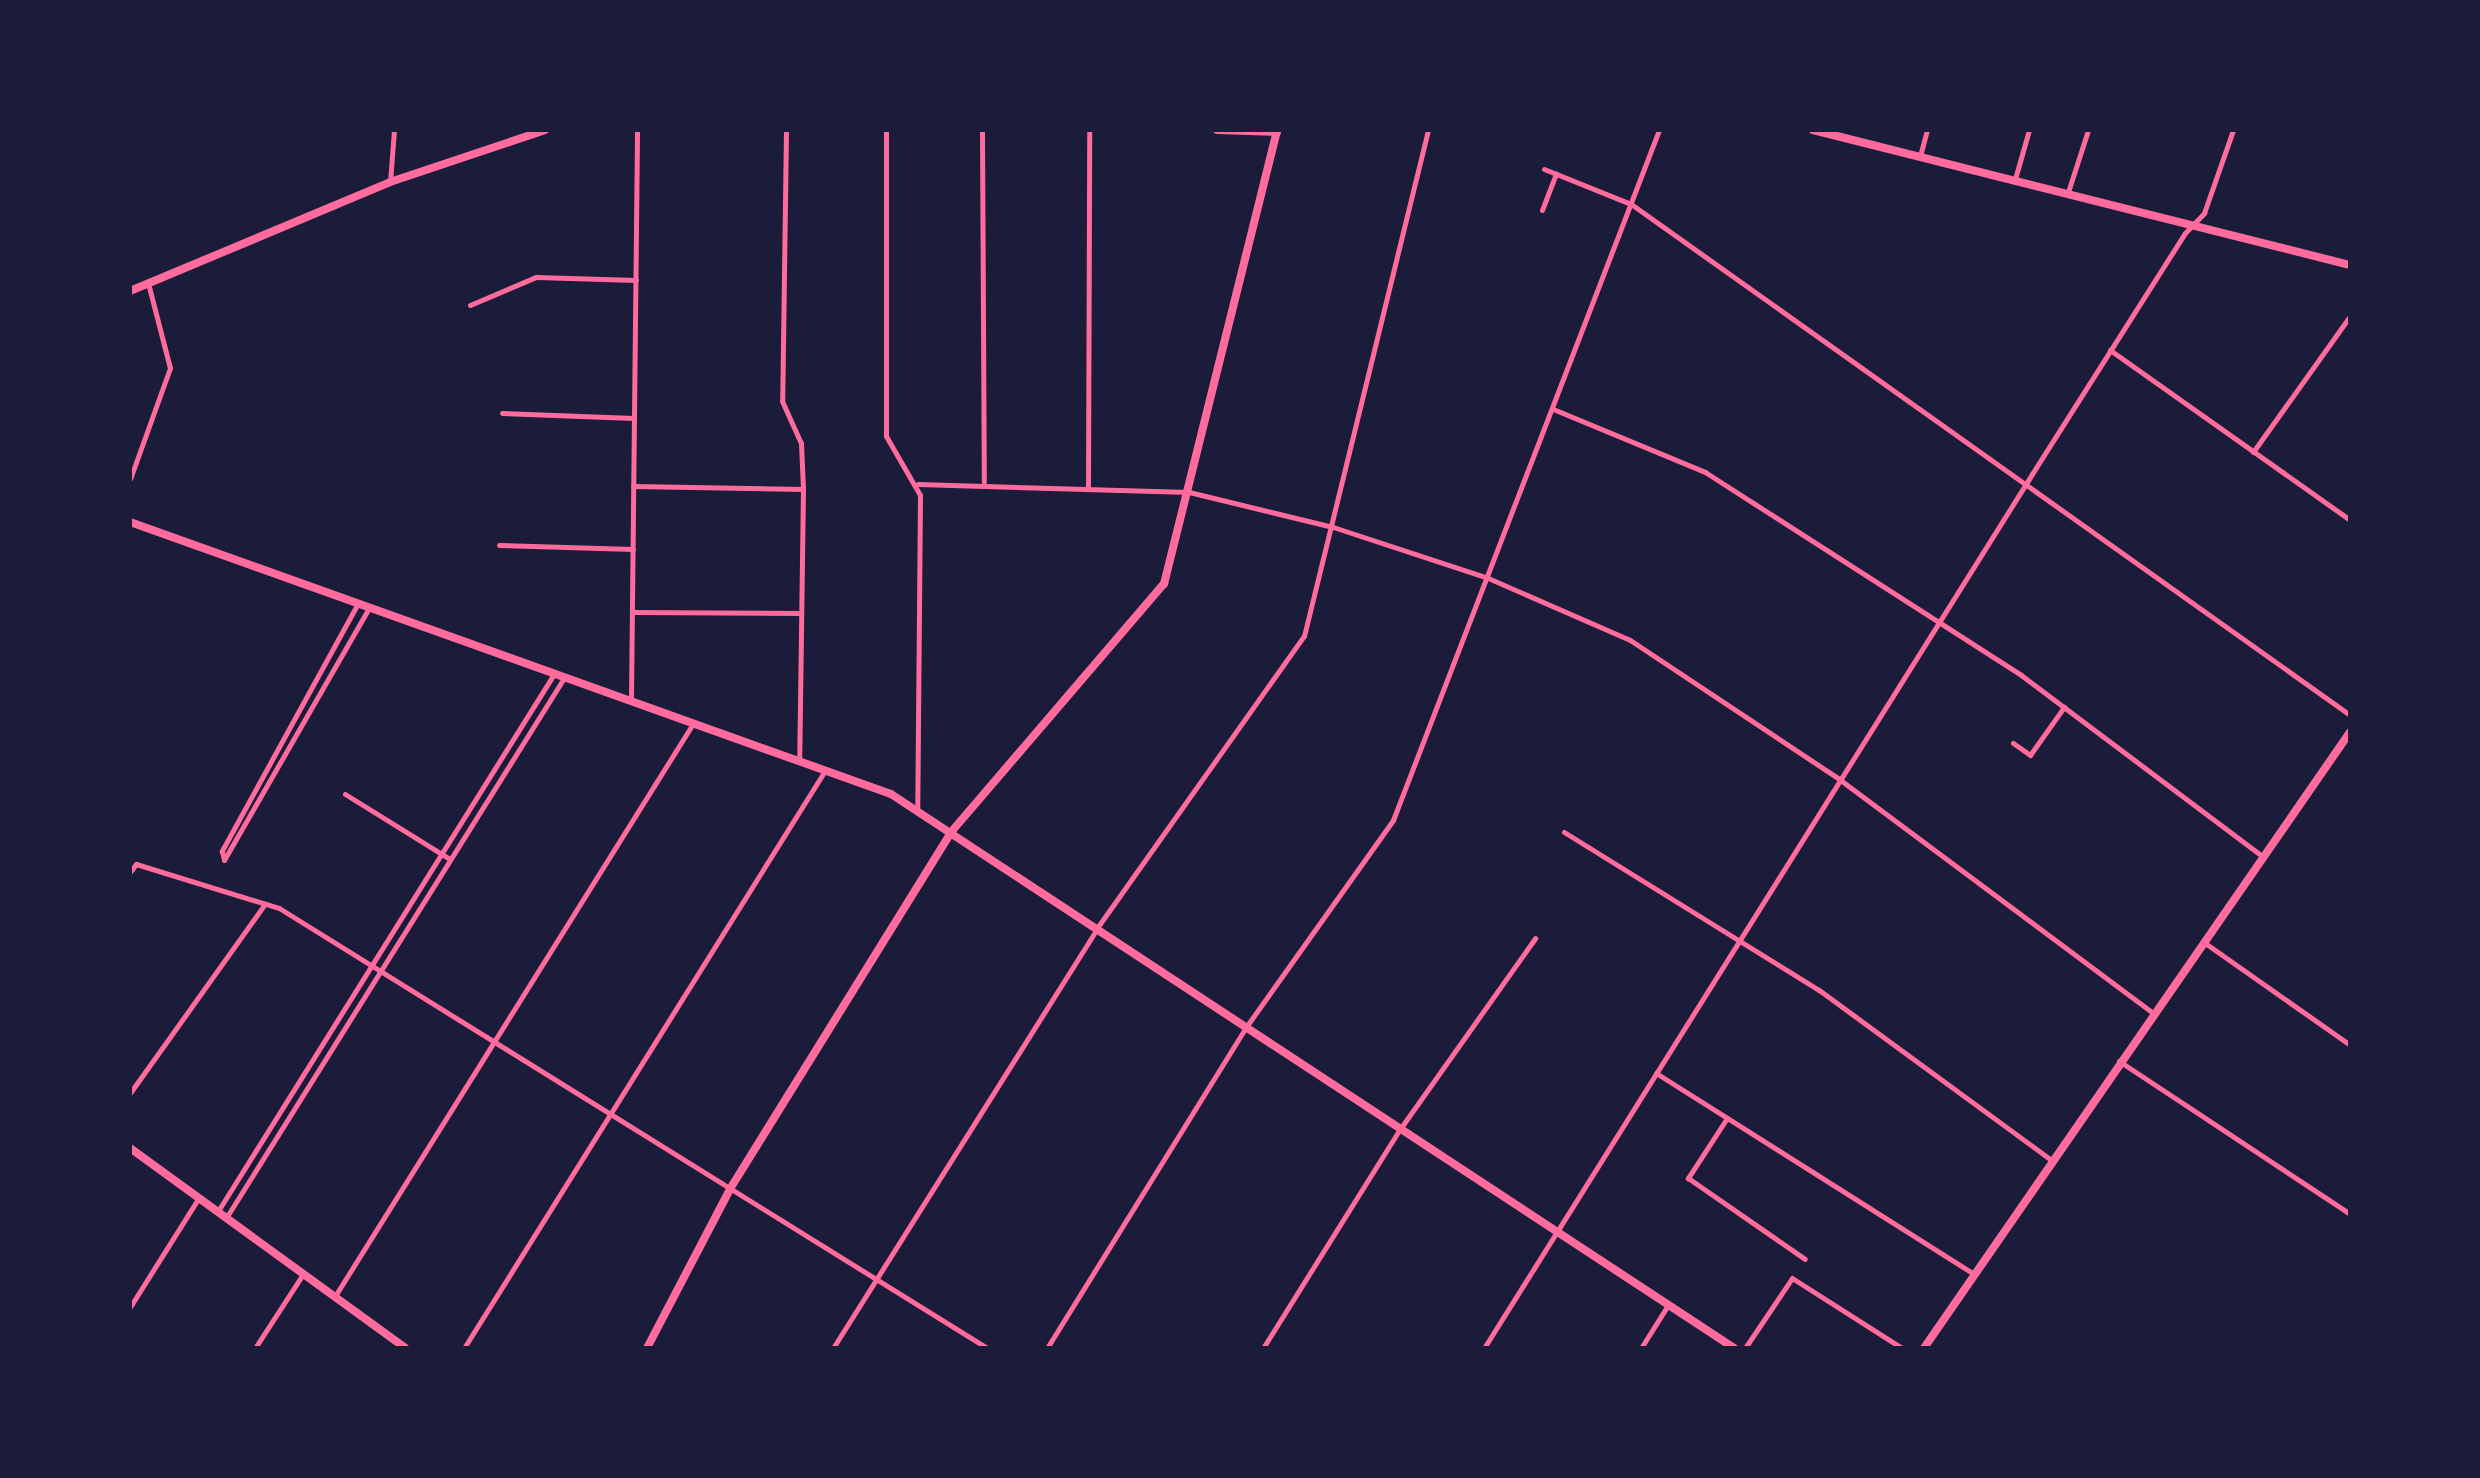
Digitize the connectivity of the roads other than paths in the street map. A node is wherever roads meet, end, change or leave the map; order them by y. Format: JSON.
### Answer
{"nodes":[{"id":1,"x":394,"y":130,"type":"edge"},
{"id":2,"x":545,"y":130,"type":"edge"},
{"id":3,"x":637,"y":130,"type":"edge"},
{"id":4,"x":786,"y":130,"type":"edge"},
{"id":5,"x":886,"y":130,"type":"edge"},
{"id":6,"x":982,"y":130,"type":"edge"},
{"id":7,"x":1089,"y":130,"type":"edge"},
{"id":8,"x":1217,"y":130,"type":"edge"},
{"id":9,"x":1290,"y":130,"type":"edge"},
{"id":10,"x":1428,"y":130,"type":"edge"},
{"id":11,"x":1659,"y":130,"type":"edge"},
{"id":12,"x":1813,"y":130,"type":"edge"},
{"id":13,"x":1927,"y":130,"type":"edge"},
{"id":14,"x":2030,"y":130,"type":"edge"},
{"id":15,"x":2088,"y":130,"type":"edge"},
{"id":16,"x":2233,"y":130,"type":"edge"},
{"id":17,"x":1277,"y":131,"type":"edge"},
{"id":18,"x":1920,"y":156,"type":"junction"},
{"id":19,"x":1544,"y":169,"type":"dead end"},
{"id":20,"x":1556,"y":174,"type":"junction"},
{"id":21,"x":2015,"y":180,"type":"junction"},
{"id":22,"x":390,"y":182,"type":"junction"},
{"id":23,"x":2068,"y":192,"type":"junction"},
{"id":24,"x":1631,"y":204,"type":"junction"},
{"id":25,"x":1542,"y":210,"type":"dead end"},
{"id":26,"x":2195,"y":223,"type":"junction"},
{"id":27,"x":2350,"y":265,"type":"edge"},
{"id":28,"x":636,"y":280,"type":"junction"},
{"id":29,"x":148,"y":284,"type":"junction"},
{"id":30,"x":130,"y":291,"type":"edge"},
{"id":31,"x":470,"y":305,"type":"dead end"},
{"id":32,"x":2350,"y":316,"type":"edge"},
{"id":33,"x":2110,"y":350,"type":"junction"},
{"id":34,"x":1553,"y":409,"type":"junction"},
{"id":35,"x":502,"y":413,"type":"dead end"},
{"id":36,"x":634,"y":418,"type":"junction"},
{"id":37,"x":2253,"y":452,"type":"junction"},
{"id":38,"x":130,"y":479,"type":"edge"},
{"id":39,"x":984,"y":483,"type":"junction"},
{"id":40,"x":918,"y":484,"type":"junction"},
{"id":41,"x":2026,"y":484,"type":"junction"},
{"id":42,"x":633,"y":486,"type":"junction"},
{"id":43,"x":1088,"y":487,"type":"junction"},
{"id":44,"x":803,"y":489,"type":"junction"},
{"id":45,"x":1189,"y":492,"type":"junction"},
{"id":46,"x":2350,"y":520,"type":"edge"},
{"id":47,"x":130,"y":522,"type":"edge"},
{"id":48,"x":1333,"y":527,"type":"junction"},
{"id":49,"x":499,"y":545,"type":"dead end"},
{"id":50,"x":634,"y":549,"type":"junction"},
{"id":51,"x":1488,"y":578,"type":"junction"},
{"id":52,"x":359,"y":602,"type":"junction"},
{"id":53,"x":370,"y":606,"type":"junction"},
{"id":54,"x":632,"y":612,"type":"junction"},
{"id":55,"x":801,"y":613,"type":"junction"},
{"id":56,"x":1937,"y":623,"type":"junction"},
{"id":57,"x":555,"y":671,"type":"junction"},
{"id":58,"x":566,"y":675,"type":"junction"},
{"id":59,"x":631,"y":698,"type":"junction"},
{"id":60,"x":2064,"y":707,"type":"junction"},
{"id":61,"x":2350,"y":714,"type":"edge"},
{"id":62,"x":694,"y":721,"type":"junction"},
{"id":63,"x":2350,"y":732,"type":"edge"},
{"id":64,"x":2013,"y":743,"type":"dead end"},
{"id":65,"x":799,"y":759,"type":"junction"},
{"id":66,"x":826,"y":770,"type":"junction"},
{"id":67,"x":1839,"y":780,"type":"junction"},
{"id":68,"x":345,"y":794,"type":"dead end"},
{"id":69,"x":918,"y":810,"type":"junction"},
{"id":70,"x":952,"y":832,"type":"junction"},
{"id":71,"x":1564,"y":832,"type":"dead end"},
{"id":72,"x":440,"y":853,"type":"junction"},
{"id":73,"x":2262,"y":856,"type":"junction"},
{"id":74,"x":450,"y":860,"type":"junction"},
{"id":75,"x":130,"y":872,"type":"edge"},
{"id":76,"x":265,"y":904,"type":"junction"},
{"id":77,"x":1097,"y":928,"type":"junction"},
{"id":78,"x":1535,"y":938,"type":"dead end"},
{"id":79,"x":1739,"y":939,"type":"junction"},
{"id":80,"x":2202,"y":942,"type":"junction"},
{"id":81,"x":370,"y":964,"type":"junction"},
{"id":82,"x":381,"y":971,"type":"junction"},
{"id":83,"x":2152,"y":1012,"type":"junction"},
{"id":84,"x":1246,"y":1027,"type":"junction"},
{"id":85,"x":494,"y":1041,"type":"junction"},
{"id":86,"x":2350,"y":1044,"type":"edge"},
{"id":87,"x":2119,"y":1061,"type":"junction"},
{"id":88,"x":1656,"y":1073,"type":"junction"},
{"id":89,"x":130,"y":1093,"type":"edge"},
{"id":90,"x":611,"y":1114,"type":"junction"},
{"id":91,"x":1727,"y":1118,"type":"junction"},
{"id":92,"x":1400,"y":1130,"type":"junction"},
{"id":93,"x":130,"y":1148,"type":"edge"},
{"id":94,"x":2050,"y":1158,"type":"junction"},
{"id":95,"x":730,"y":1189,"type":"junction"},
{"id":96,"x":199,"y":1198,"type":"junction"},
{"id":97,"x":218,"y":1211,"type":"junction"},
{"id":98,"x":2350,"y":1214,"type":"edge"},
{"id":99,"x":226,"y":1218,"type":"junction"},
{"id":100,"x":1556,"y":1232,"type":"junction"},
{"id":101,"x":1806,"y":1259,"type":"dead end"},
{"id":102,"x":1972,"y":1272,"type":"junction"},
{"id":103,"x":303,"y":1274,"type":"junction"},
{"id":104,"x":878,"y":1280,"type":"junction"},
{"id":105,"x":335,"y":1296,"type":"junction"},
{"id":106,"x":1668,"y":1305,"type":"junction"},
{"id":107,"x":130,"y":1306,"type":"edge"},
{"id":108,"x":255,"y":1348,"type":"edge"},
{"id":109,"x":405,"y":1348,"type":"edge"},
{"id":110,"x":464,"y":1348,"type":"edge"},
{"id":111,"x":648,"y":1348,"type":"edge"},
{"id":112,"x":833,"y":1348,"type":"edge"},
{"id":113,"x":987,"y":1348,"type":"edge"},
{"id":114,"x":1047,"y":1348,"type":"edge"},
{"id":115,"x":1263,"y":1348,"type":"edge"},
{"id":116,"x":1484,"y":1348,"type":"edge"},
{"id":117,"x":1641,"y":1348,"type":"edge"},
{"id":118,"x":1734,"y":1348,"type":"edge"},
{"id":119,"x":1745,"y":1348,"type":"edge"},
{"id":120,"x":1902,"y":1348,"type":"edge"},
{"id":121,"x":1924,"y":1348,"type":"edge"}],
"edges":[{"from":1,"to":22,"type":"street"},
{"from":2,"to":22,"type":"street"},
{"from":3,"to":28,"type":"street"},
{"from":4,"to":44,"type":"street"},
{"from":5,"to":40,"type":"street"},
{"from":6,"to":39,"type":"street"},
{"from":7,"to":43,"type":"street"},
{"from":8,"to":17,"type":"street"},
{"from":9,"to":17,"type":"street"},
{"from":10,"to":48,"type":"street"},
{"from":11,"to":24,"type":"street"},
{"from":12,"to":18,"type":"street"},
{"from":13,"to":18,"type":"street"},
{"from":14,"to":21,"type":"street"},
{"from":15,"to":23,"type":"street"},
{"from":16,"to":26,"type":"street"},
{"from":17,"to":45,"type":"street"},
{"from":18,"to":21,"type":"street"},
{"from":19,"to":20,"type":"street"},
{"from":20,"to":24,"type":"street"},
{"from":20,"to":25,"type":"street"},
{"from":21,"to":23,"type":"street"},
{"from":22,"to":29,"type":"street"},
{"from":23,"to":26,"type":"street"},
{"from":24,"to":34,"type":"street"},
{"from":24,"to":41,"type":"street"},
{"from":26,"to":27,"type":"street"},
{"from":26,"to":33,"type":"street"},
{"from":28,"to":31,"type":"street"},
{"from":28,"to":36,"type":"street"},
{"from":29,"to":30,"type":"street"},
{"from":29,"to":38,"type":"street"},
{"from":32,"to":37,"type":"street"},
{"from":33,"to":37,"type":"street"},
{"from":33,"to":41,"type":"street"},
{"from":34,"to":51,"type":"street"},
{"from":34,"to":56,"type":"street"},
{"from":35,"to":36,"type":"street"},
{"from":36,"to":42,"type":"street"},
{"from":37,"to":46,"type":"street"},
{"from":39,"to":40,"type":"street"},
{"from":39,"to":43,"type":"street"},
{"from":40,"to":69,"type":"street"},
{"from":41,"to":56,"type":"street"},
{"from":41,"to":61,"type":"street"},
{"from":42,"to":44,"type":"street"},
{"from":42,"to":50,"type":"street"},
{"from":43,"to":45,"type":"street"},
{"from":44,"to":55,"type":"street"},
{"from":45,"to":48,"type":"street"},
{"from":45,"to":70,"type":"street"},
{"from":47,"to":52,"type":"street"},
{"from":48,"to":51,"type":"street"},
{"from":48,"to":77,"type":"street"},
{"from":49,"to":50,"type":"street"},
{"from":50,"to":54,"type":"street"},
{"from":51,"to":67,"type":"street"},
{"from":51,"to":84,"type":"street"},
{"from":52,"to":53,"type":"street"},
{"from":52,"to":53,"type":"street"},
{"from":53,"to":57,"type":"street"},
{"from":54,"to":55,"type":"street"},
{"from":54,"to":59,"type":"street"},
{"from":55,"to":65,"type":"street"},
{"from":56,"to":60,"type":"street"},
{"from":56,"to":67,"type":"street"},
{"from":57,"to":58,"type":"street"},
{"from":57,"to":72,"type":"street"},
{"from":58,"to":59,"type":"street"},
{"from":58,"to":74,"type":"street"},
{"from":59,"to":62,"type":"street"},
{"from":60,"to":64,"type":"street"},
{"from":60,"to":73,"type":"street"},
{"from":62,"to":65,"type":"street"},
{"from":62,"to":85,"type":"street"},
{"from":63,"to":73,"type":"street"},
{"from":65,"to":66,"type":"street"},
{"from":66,"to":69,"type":"street"},
{"from":66,"to":90,"type":"street"},
{"from":67,"to":79,"type":"street"},
{"from":67,"to":83,"type":"street"},
{"from":68,"to":72,"type":"street"},
{"from":69,"to":70,"type":"street"},
{"from":70,"to":77,"type":"street"},
{"from":70,"to":95,"type":"street"},
{"from":71,"to":79,"type":"street"},
{"from":72,"to":74,"type":"street"},
{"from":72,"to":81,"type":"street"},
{"from":73,"to":80,"type":"street"},
{"from":74,"to":82,"type":"street"},
{"from":75,"to":76,"type":"street"},
{"from":76,"to":81,"type":"street"},
{"from":76,"to":89,"type":"street"},
{"from":77,"to":84,"type":"street"},
{"from":77,"to":104,"type":"street"},
{"from":78,"to":92,"type":"street"},
{"from":79,"to":88,"type":"street"},
{"from":79,"to":94,"type":"street"},
{"from":80,"to":83,"type":"street"},
{"from":80,"to":86,"type":"street"},
{"from":81,"to":82,"type":"street"},
{"from":81,"to":97,"type":"street"},
{"from":82,"to":85,"type":"street"},
{"from":82,"to":99,"type":"street"},
{"from":83,"to":87,"type":"street"},
{"from":84,"to":92,"type":"street"},
{"from":84,"to":114,"type":"street"},
{"from":85,"to":90,"type":"street"},
{"from":85,"to":105,"type":"street"},
{"from":87,"to":94,"type":"street"},
{"from":87,"to":98,"type":"street"},
{"from":88,"to":91,"type":"street"},
{"from":88,"to":100,"type":"street"},
{"from":90,"to":95,"type":"street"},
{"from":90,"to":110,"type":"street"},
{"from":91,"to":101,"type":"street"},
{"from":91,"to":102,"type":"street"},
{"from":92,"to":100,"type":"street"},
{"from":92,"to":115,"type":"street"},
{"from":93,"to":96,"type":"street"},
{"from":94,"to":102,"type":"street"},
{"from":95,"to":104,"type":"street"},
{"from":95,"to":111,"type":"street"},
{"from":96,"to":97,"type":"street"},
{"from":96,"to":107,"type":"street"},
{"from":97,"to":99,"type":"street"},
{"from":99,"to":103,"type":"street"},
{"from":100,"to":106,"type":"street"},
{"from":100,"to":116,"type":"street"},
{"from":102,"to":121,"type":"street"},
{"from":103,"to":105,"type":"street"},
{"from":103,"to":108,"type":"street"},
{"from":104,"to":112,"type":"street"},
{"from":104,"to":113,"type":"street"},
{"from":105,"to":109,"type":"street"},
{"from":106,"to":117,"type":"street"},
{"from":106,"to":118,"type":"street"},
{"from":119,"to":120,"type":"street"}]}
